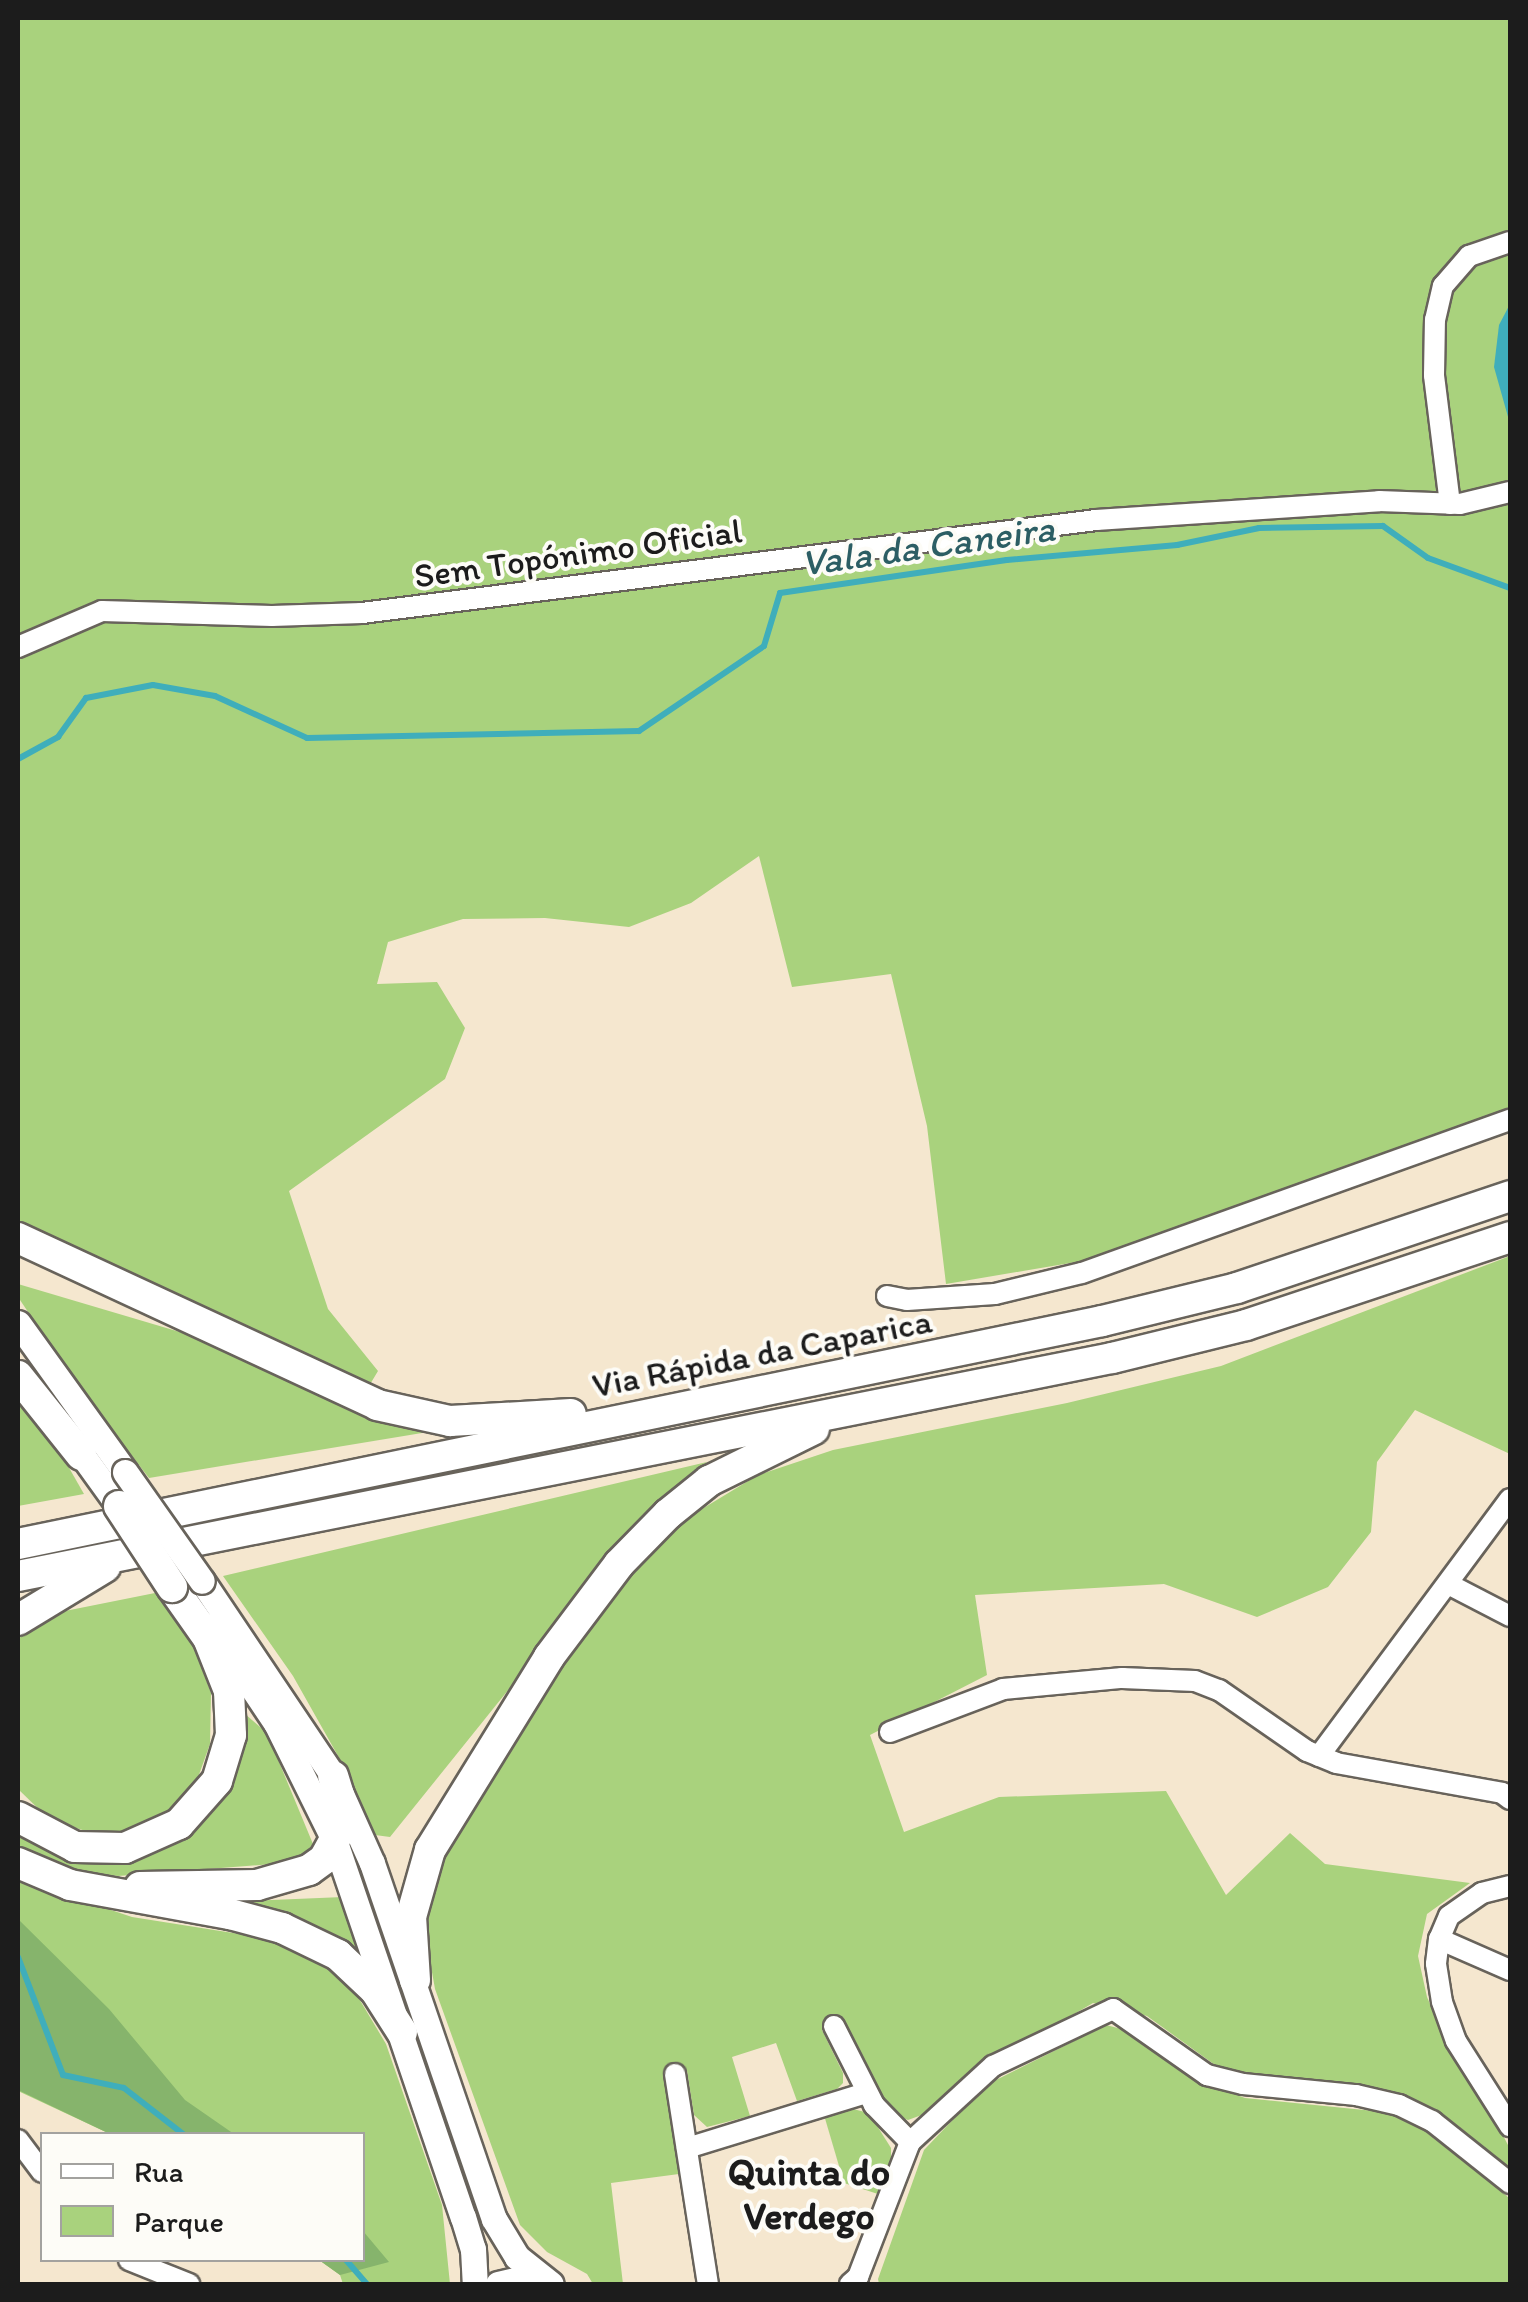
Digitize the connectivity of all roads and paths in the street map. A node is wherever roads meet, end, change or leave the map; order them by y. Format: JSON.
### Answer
{"nodes":[{"id":1,"x":1510,"y":242,"type":"edge"},
{"id":2,"x":1510,"y":492,"type":"edge"},
{"id":3,"x":1450,"y":504,"type":"junction"},
{"id":4,"x":18,"y":648,"type":"edge"},
{"id":5,"x":1510,"y":1120,"type":"edge"},
{"id":6,"x":1510,"y":1196,"type":"edge"},
{"id":7,"x":1510,"y":1237,"type":"edge"},
{"id":8,"x":18,"y":1238,"type":"edge"},
{"id":9,"x":887,"y":1296,"type":"dead end"},
{"id":10,"x":18,"y":1323,"type":"edge"},
{"id":11,"x":18,"y":1338,"type":"edge"},
{"id":12,"x":18,"y":1357,"type":"edge"},
{"id":13,"x":18,"y":1376,"type":"edge"},
{"id":14,"x":674,"y":1408,"type":"junction"},
{"id":15,"x":844,"y":1414,"type":"junction"},
{"id":16,"x":91,"y":1454,"type":"junction"},
{"id":17,"x":1510,"y":1499,"type":"edge"},
{"id":18,"x":119,"y":1506,"type":"joint"},
{"id":19,"x":79,"y":1530,"type":"junction"},
{"id":20,"x":18,"y":1534,"type":"edge"},
{"id":21,"x":18,"y":1544,"type":"edge"},
{"id":22,"x":130,"y":1553,"type":"junction"},
{"id":23,"x":18,"y":1576,"type":"edge"},
{"id":24,"x":186,"y":1584,"type":"junction"},
{"id":25,"x":1450,"y":1586,"type":"junction"},
{"id":26,"x":1510,"y":1616,"type":"edge"},
{"id":27,"x":18,"y":1620,"type":"edge"},
{"id":28,"x":890,"y":1732,"type":"dead end"},
{"id":29,"x":1319,"y":1756,"type":"junction"},
{"id":30,"x":332,"y":1776,"type":"junction"},
{"id":31,"x":1510,"y":1799,"type":"edge"},
{"id":32,"x":18,"y":1818,"type":"edge"},
{"id":33,"x":335,"y":1842,"type":"junction"},
{"id":34,"x":18,"y":1864,"type":"edge"},
{"id":35,"x":1510,"y":1886,"type":"edge"},
{"id":36,"x":87,"y":1888,"type":"junction"},
{"id":37,"x":1439,"y":1938,"type":"junction"},
{"id":38,"x":1510,"y":1970,"type":"edge"},
{"id":39,"x":414,"y":1980,"type":"junction"},
{"id":40,"x":834,"y":2026,"type":"dead end"},
{"id":41,"x":402,"y":2032,"type":"junction"},
{"id":42,"x":675,"y":2074,"type":"dead end"},
{"id":43,"x":866,"y":2093,"type":"junction"},
{"id":44,"x":1502,"y":2105,"type":"edge"},
{"id":45,"x":1510,"y":2126,"type":"edge"},
{"id":46,"x":18,"y":2140,"type":"edge"},
{"id":47,"x":910,"y":2142,"type":"junction"},
{"id":48,"x":687,"y":2148,"type":"junction"},
{"id":49,"x":40,"y":2169,"type":"edge"},
{"id":50,"x":1510,"y":2183,"type":"edge"},
{"id":51,"x":134,"y":2262,"type":"edge"},
{"id":52,"x":189,"y":2284,"type":"edge"},
{"id":53,"x":475,"y":2284,"type":"edge"},
{"id":54,"x":498,"y":2284,"type":"edge"},
{"id":55,"x":551,"y":2284,"type":"edge"},
{"id":56,"x":708,"y":2284,"type":"edge"},
{"id":57,"x":850,"y":2284,"type":"edge"}],
"edges":[{"from":1,"to":3,"type":"street"},
{"from":2,"to":3,"type":"street","name":"Sem Topónimo Oficial"},
{"from":3,"to":4,"type":"street","name":"Sem Topónimo Oficial"},
{"from":5,"to":9,"type":"street"},
{"from":6,"to":14,"type":"highway","name":"Via Rápida da Caparica"},
{"from":7,"to":15,"type":"highway"},
{"from":8,"to":14,"type":"highway"},
{"from":10,"to":16,"type":"main road"},
{"from":11,"to":16,"type":"main road"},
{"from":12,"to":16,"type":"main road"},
{"from":13,"to":16,"type":"highway"},
{"from":14,"to":19,"type":"highway","name":"Via Rápida da Caparica"},
{"from":15,"to":22,"type":"highway"},
{"from":15,"to":39,"type":"highway"},
{"from":16,"to":18,"type":"main road"},
{"from":16,"to":24,"type":"main road","bridge":true},
{"from":17,"to":25,"type":"street"},
{"from":18,"to":24,"type":"highway","bridge":true},
{"from":19,"to":20,"type":"highway"},
{"from":19,"to":21,"type":"highway","name":"Via Rápida da Caparica"},
{"from":22,"to":23,"type":"highway"},
{"from":22,"to":27,"type":"highway"},
{"from":24,"to":30,"type":"main road"},
{"from":24,"to":32,"type":"highway"},
{"from":24,"to":33,"type":"main road"},
{"from":25,"to":26,"type":"street"},
{"from":25,"to":29,"type":"street"},
{"from":28,"to":29,"type":"street"},
{"from":29,"to":31,"type":"street"},
{"from":30,"to":33,"type":"highway"},
{"from":30,"to":39,"type":"main road"},
{"from":33,"to":36,"type":"highway"},
{"from":33,"to":41,"type":"main road"},
{"from":34,"to":36,"type":"highway"},
{"from":35,"to":37,"type":"street"},
{"from":36,"to":41,"type":"highway"},
{"from":37,"to":38,"type":"street"},
{"from":37,"to":44,"type":"street"},
{"from":39,"to":55,"type":"main road"},
{"from":40,"to":43,"type":"street"},
{"from":41,"to":53,"type":"main road"},
{"from":42,"to":48,"type":"street"},
{"from":43,"to":47,"type":"street"},
{"from":43,"to":48,"type":"street"},
{"from":44,"to":45,"type":"street"},
{"from":46,"to":49,"type":"street"},
{"from":47,"to":50,"type":"street"},
{"from":47,"to":57,"type":"street"},
{"from":48,"to":56,"type":"street"},
{"from":51,"to":52,"type":"street"},
{"from":54,"to":55,"type":"main road"}]}
